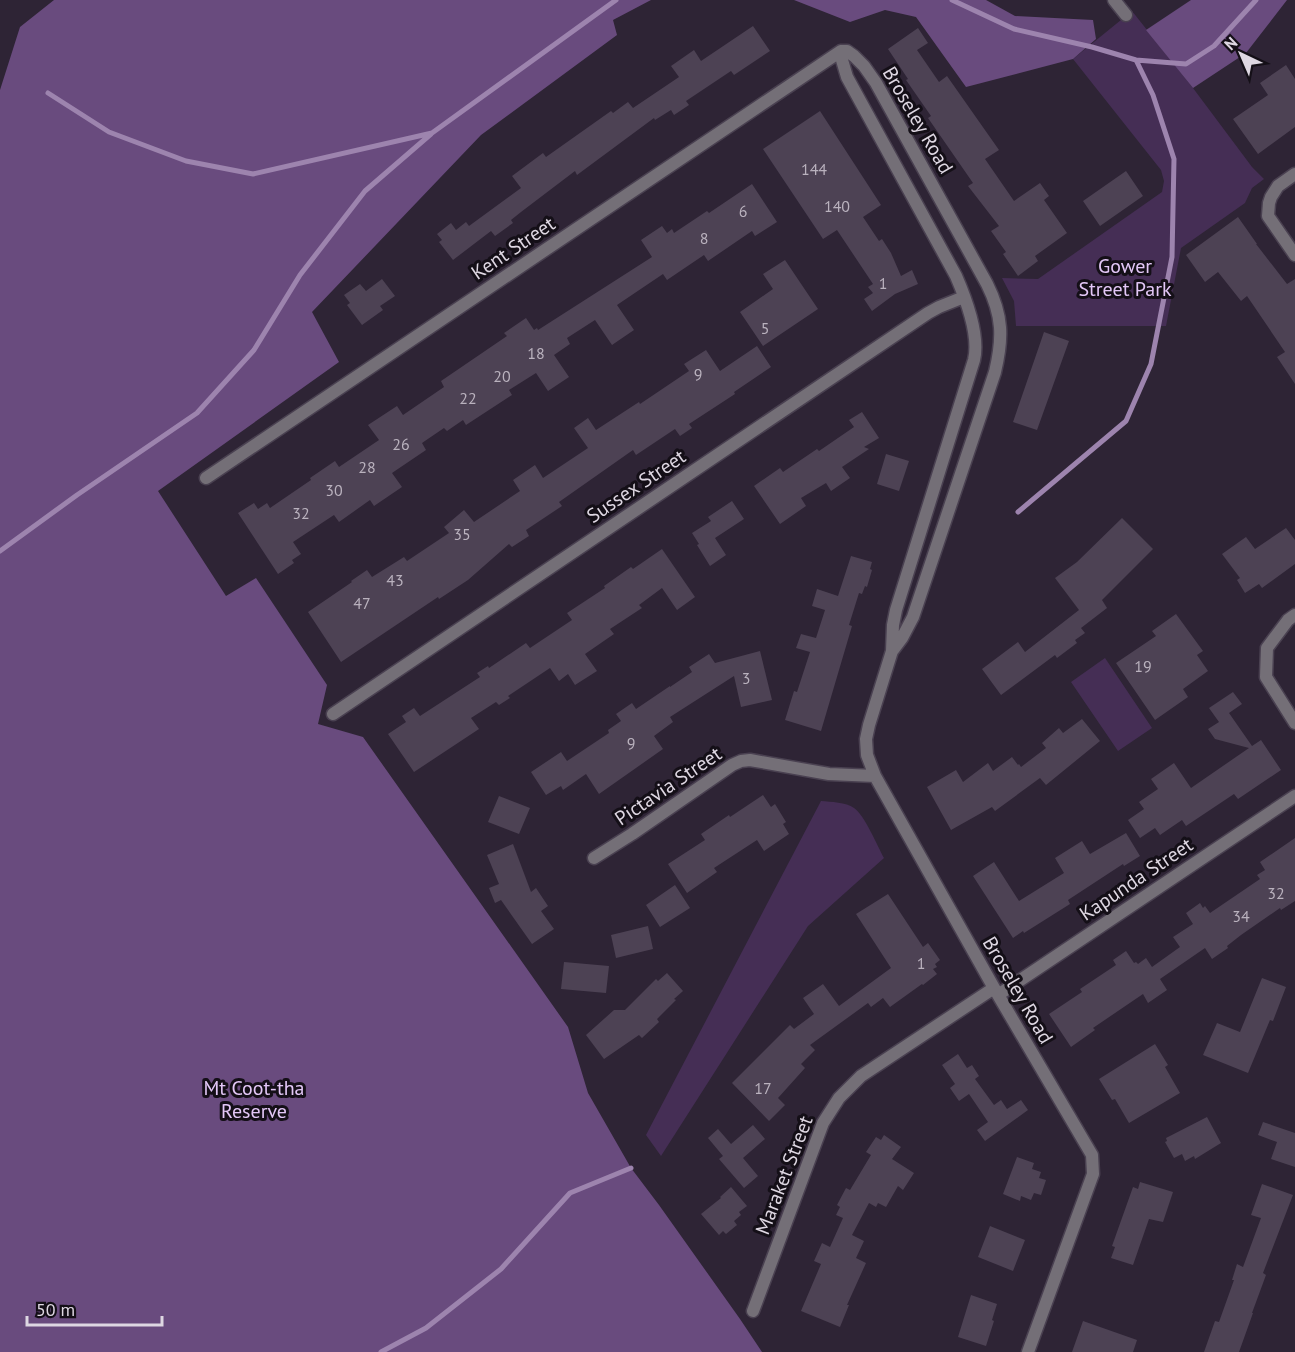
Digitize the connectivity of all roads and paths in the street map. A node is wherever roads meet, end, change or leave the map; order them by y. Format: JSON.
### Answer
{"nodes":[{"id":1,"x":1114,"y":0,"type":"edge"},
{"id":2,"x":1126,"y":15,"type":"dead end"},
{"id":3,"x":841,"y":51,"type":"junction"},
{"id":4,"x":1295,"y":174,"type":"edge"},
{"id":5,"x":1295,"y":255,"type":"edge"},
{"id":6,"x":964,"y":297,"type":"junction"},
{"id":7,"x":206,"y":478,"type":"dead end"},
{"id":8,"x":1295,"y":615,"type":"edge"},
{"id":9,"x":892,"y":651,"type":"junction"},
{"id":10,"x":333,"y":714,"type":"dead end"},
{"id":11,"x":1295,"y":723,"type":"edge"},
{"id":12,"x":875,"y":776,"type":"junction"},
{"id":13,"x":1295,"y":796,"type":"edge"},
{"id":14,"x":594,"y":858,"type":"dead end"},
{"id":15,"x":996,"y":992,"type":"junction"},
{"id":16,"x":753,"y":1311,"type":"dead end"},
{"id":17,"x":1028,"y":1352,"type":"edge"}],
"edges":[{"from":1,"to":2,"type":"street"},
{"from":3,"to":6,"type":"street","name":"Broseley Road"},
{"from":3,"to":7,"type":"street","name":"Kent Street"},
{"from":3,"to":9,"type":"street","name":"Broseley Road"},
{"from":4,"to":5,"type":"street"},
{"from":6,"to":9,"type":"street","name":"Broseley Road"},
{"from":6,"to":10,"type":"street","name":"Sussex Street"},
{"from":8,"to":11,"type":"street"},
{"from":9,"to":12,"type":"street","name":"Broseley Road"},
{"from":12,"to":14,"type":"street","name":"Pictavia Street"},
{"from":12,"to":15,"type":"street","name":"Broseley Road"},
{"from":13,"to":15,"type":"street","name":"Kapunda Street"},
{"from":15,"to":16,"type":"street","name":"Maraket Street"},
{"from":15,"to":17,"type":"street","name":"Broseley Road"}]}
